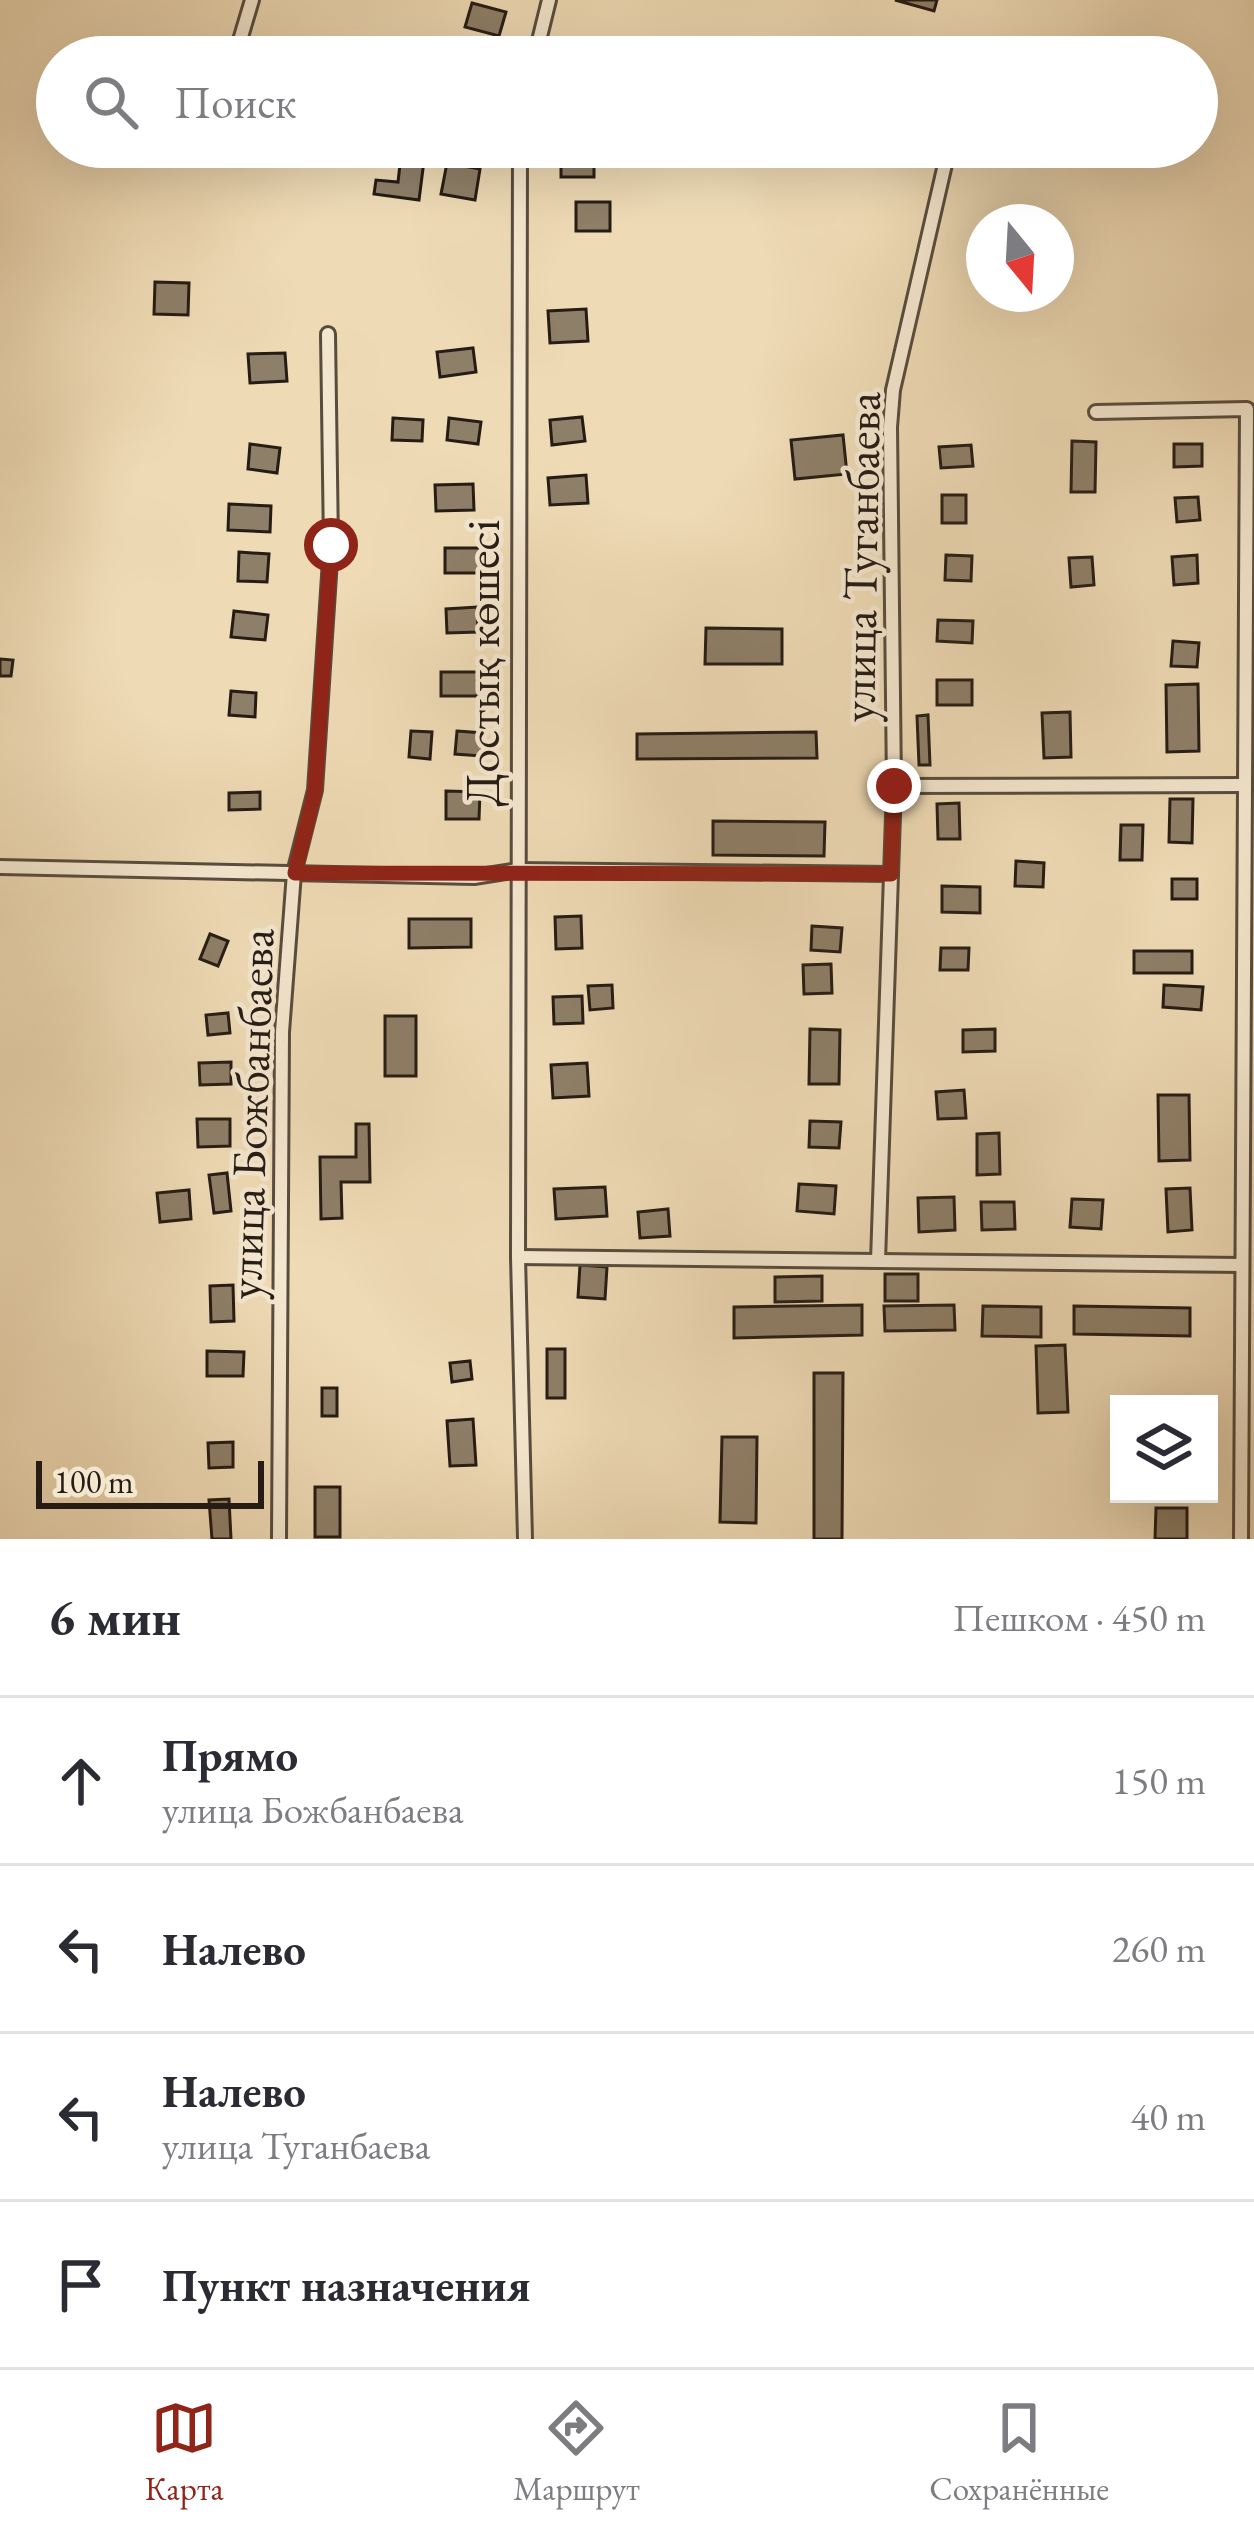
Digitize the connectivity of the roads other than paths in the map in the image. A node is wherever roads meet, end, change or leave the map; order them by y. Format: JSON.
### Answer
{"nodes":[{"id":1,"x":252,"y":0,"type":"edge"},
{"id":2,"x":549,"y":0,"type":"edge"},
{"id":3,"x":241,"y":36,"type":"edge"},
{"id":4,"x":540,"y":36,"type":"edge"},
{"id":5,"x":520,"y":168,"type":"edge"},
{"id":6,"x":944,"y":168,"type":"edge"},
{"id":7,"x":328,"y":334,"type":"dead end"},
{"id":8,"x":1096,"y":412,"type":"dead end"},
{"id":9,"x":1245,"y":785,"type":"junction"},
{"id":10,"x":894,"y":786,"type":"junction"},
{"id":11,"x":0,"y":867,"type":"edge"},
{"id":12,"x":518,"y":870,"type":"junction"},
{"id":13,"x":295,"y":873,"type":"junction"},
{"id":14,"x":891,"y":874,"type":"junction"},
{"id":15,"x":518,"y":1258,"type":"junction"},
{"id":16,"x":878,"y":1261,"type":"junction"},
{"id":17,"x":1242,"y":1265,"type":"junction"},
{"id":18,"x":1248,"y":1365,"type":"edge"},
{"id":19,"x":279,"y":1539,"type":"edge"},
{"id":20,"x":525,"y":1539,"type":"edge"},
{"id":21,"x":1241,"y":1539,"type":"edge"}],
"edges":[{"from":1,"to":3,"type":"street"},
{"from":2,"to":4,"type":"street"},
{"from":5,"to":12,"type":"street","name":"Достық көшесі"},
{"from":6,"to":10,"type":"street","name":"улица Туганбаева"},
{"from":7,"to":13,"type":"street","name":"улица Божбанбаева"},
{"from":8,"to":9,"type":"street"},
{"from":9,"to":10,"type":"street"},
{"from":9,"to":17,"type":"street"},
{"from":10,"to":14,"type":"street","name":"улица Туганбаева"},
{"from":11,"to":13,"type":"street"},
{"from":12,"to":13,"type":"street"},
{"from":12,"to":14,"type":"street"},
{"from":12,"to":15,"type":"street","name":"Достық көшесі"},
{"from":13,"to":19,"type":"street","name":"улица Божбанбаева"},
{"from":14,"to":16,"type":"street","name":"улица Туганбаева"},
{"from":15,"to":16,"type":"street"},
{"from":15,"to":20,"type":"street","name":"Достық көшесі"},
{"from":16,"to":17,"type":"street"},
{"from":17,"to":18,"type":"street"},
{"from":18,"to":21,"type":"street"}]}
